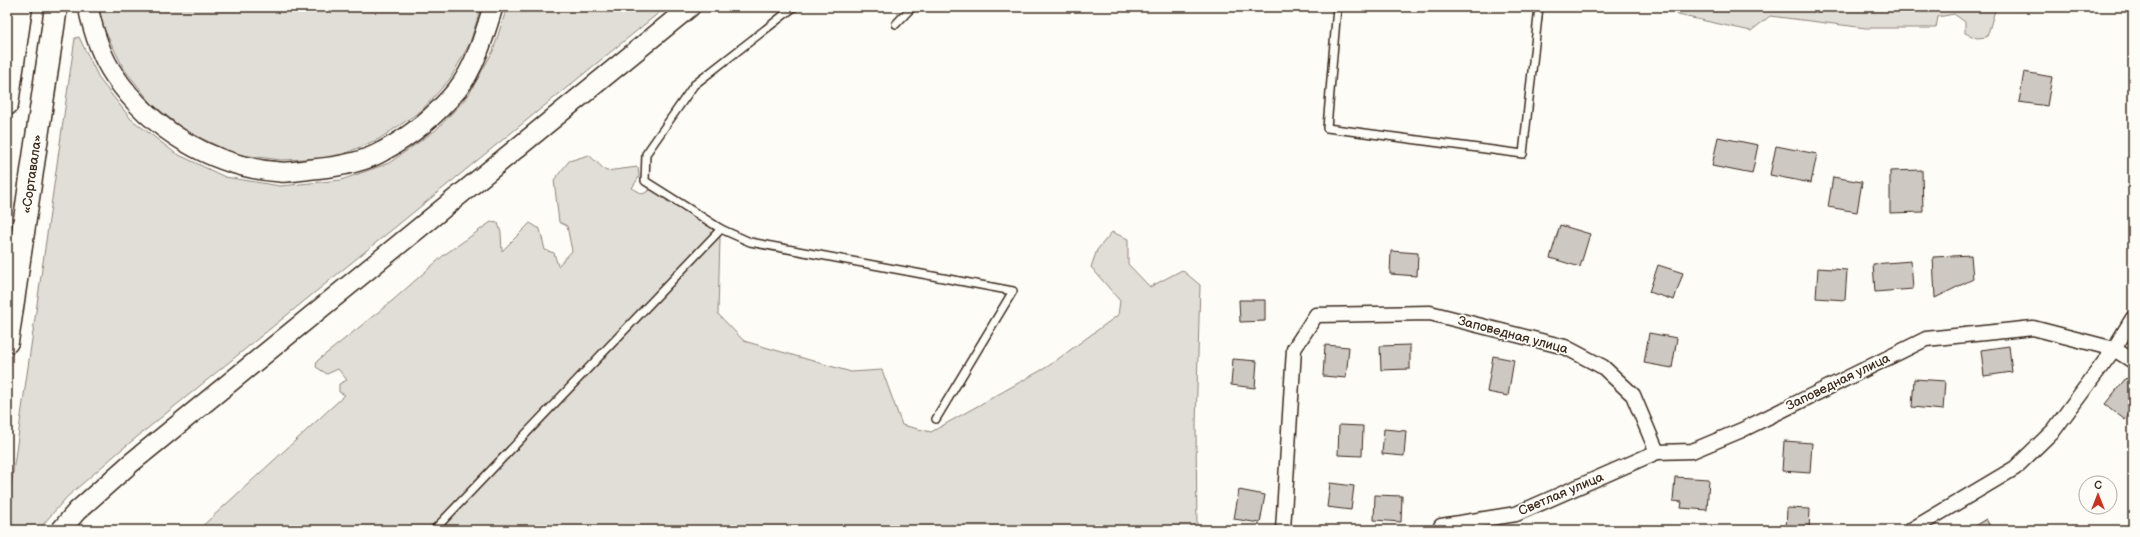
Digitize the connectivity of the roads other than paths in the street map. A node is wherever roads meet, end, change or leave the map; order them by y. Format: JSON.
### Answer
{"nodes":[{"id":1,"x":21,"y":7,"type":"edge"},
{"id":2,"x":56,"y":7,"type":"edge"},
{"id":3,"x":88,"y":7,"type":"edge"},
{"id":4,"x":493,"y":7,"type":"edge"},
{"id":5,"x":690,"y":7,"type":"edge"},
{"id":6,"x":794,"y":7,"type":"edge"},
{"id":7,"x":912,"y":7,"type":"edge"},
{"id":8,"x":1336,"y":7,"type":"edge"},
{"id":9,"x":1539,"y":7,"type":"edge"},
{"id":10,"x":896,"y":24,"type":"dead end"},
{"id":11,"x":7,"y":104,"type":"edge"},
{"id":12,"x":721,"y":229,"type":"junction"},
{"id":13,"x":2133,"y":318,"type":"edge"},
{"id":14,"x":7,"y":342,"type":"edge"},
{"id":15,"x":2114,"y":349,"type":"junction"},
{"id":16,"x":2133,"y":361,"type":"edge"},
{"id":17,"x":936,"y":419,"type":"dead end"},
{"id":18,"x":1657,"y":452,"type":"junction"},
{"id":19,"x":61,"y":530,"type":"edge"},
{"id":20,"x":434,"y":530,"type":"edge"},
{"id":21,"x":1283,"y":530,"type":"edge"},
{"id":22,"x":1441,"y":530,"type":"edge"},
{"id":23,"x":1911,"y":530,"type":"edge"}],
"edges":[{"from":1,"to":11,"type":"highway"},
{"from":2,"to":14,"type":"highway","name":"«Сортавала»"},
{"from":3,"to":4,"type":"main road"},
{"from":5,"to":19,"type":"main road"},
{"from":6,"to":12,"type":"lane"},
{"from":7,"to":10,"type":"lane"},
{"from":8,"to":9,"type":"lane"},
{"from":12,"to":17,"type":"lane"},
{"from":12,"to":20,"type":"lane"},
{"from":13,"to":15,"type":"street"},
{"from":15,"to":16,"type":"street"},
{"from":15,"to":18,"type":"street","name":"Заповедная улица"},
{"from":15,"to":23,"type":"street"},
{"from":18,"to":21,"type":"street","name":"Заповедная улица"},
{"from":18,"to":22,"type":"street","name":"Светлая улица"}]}
